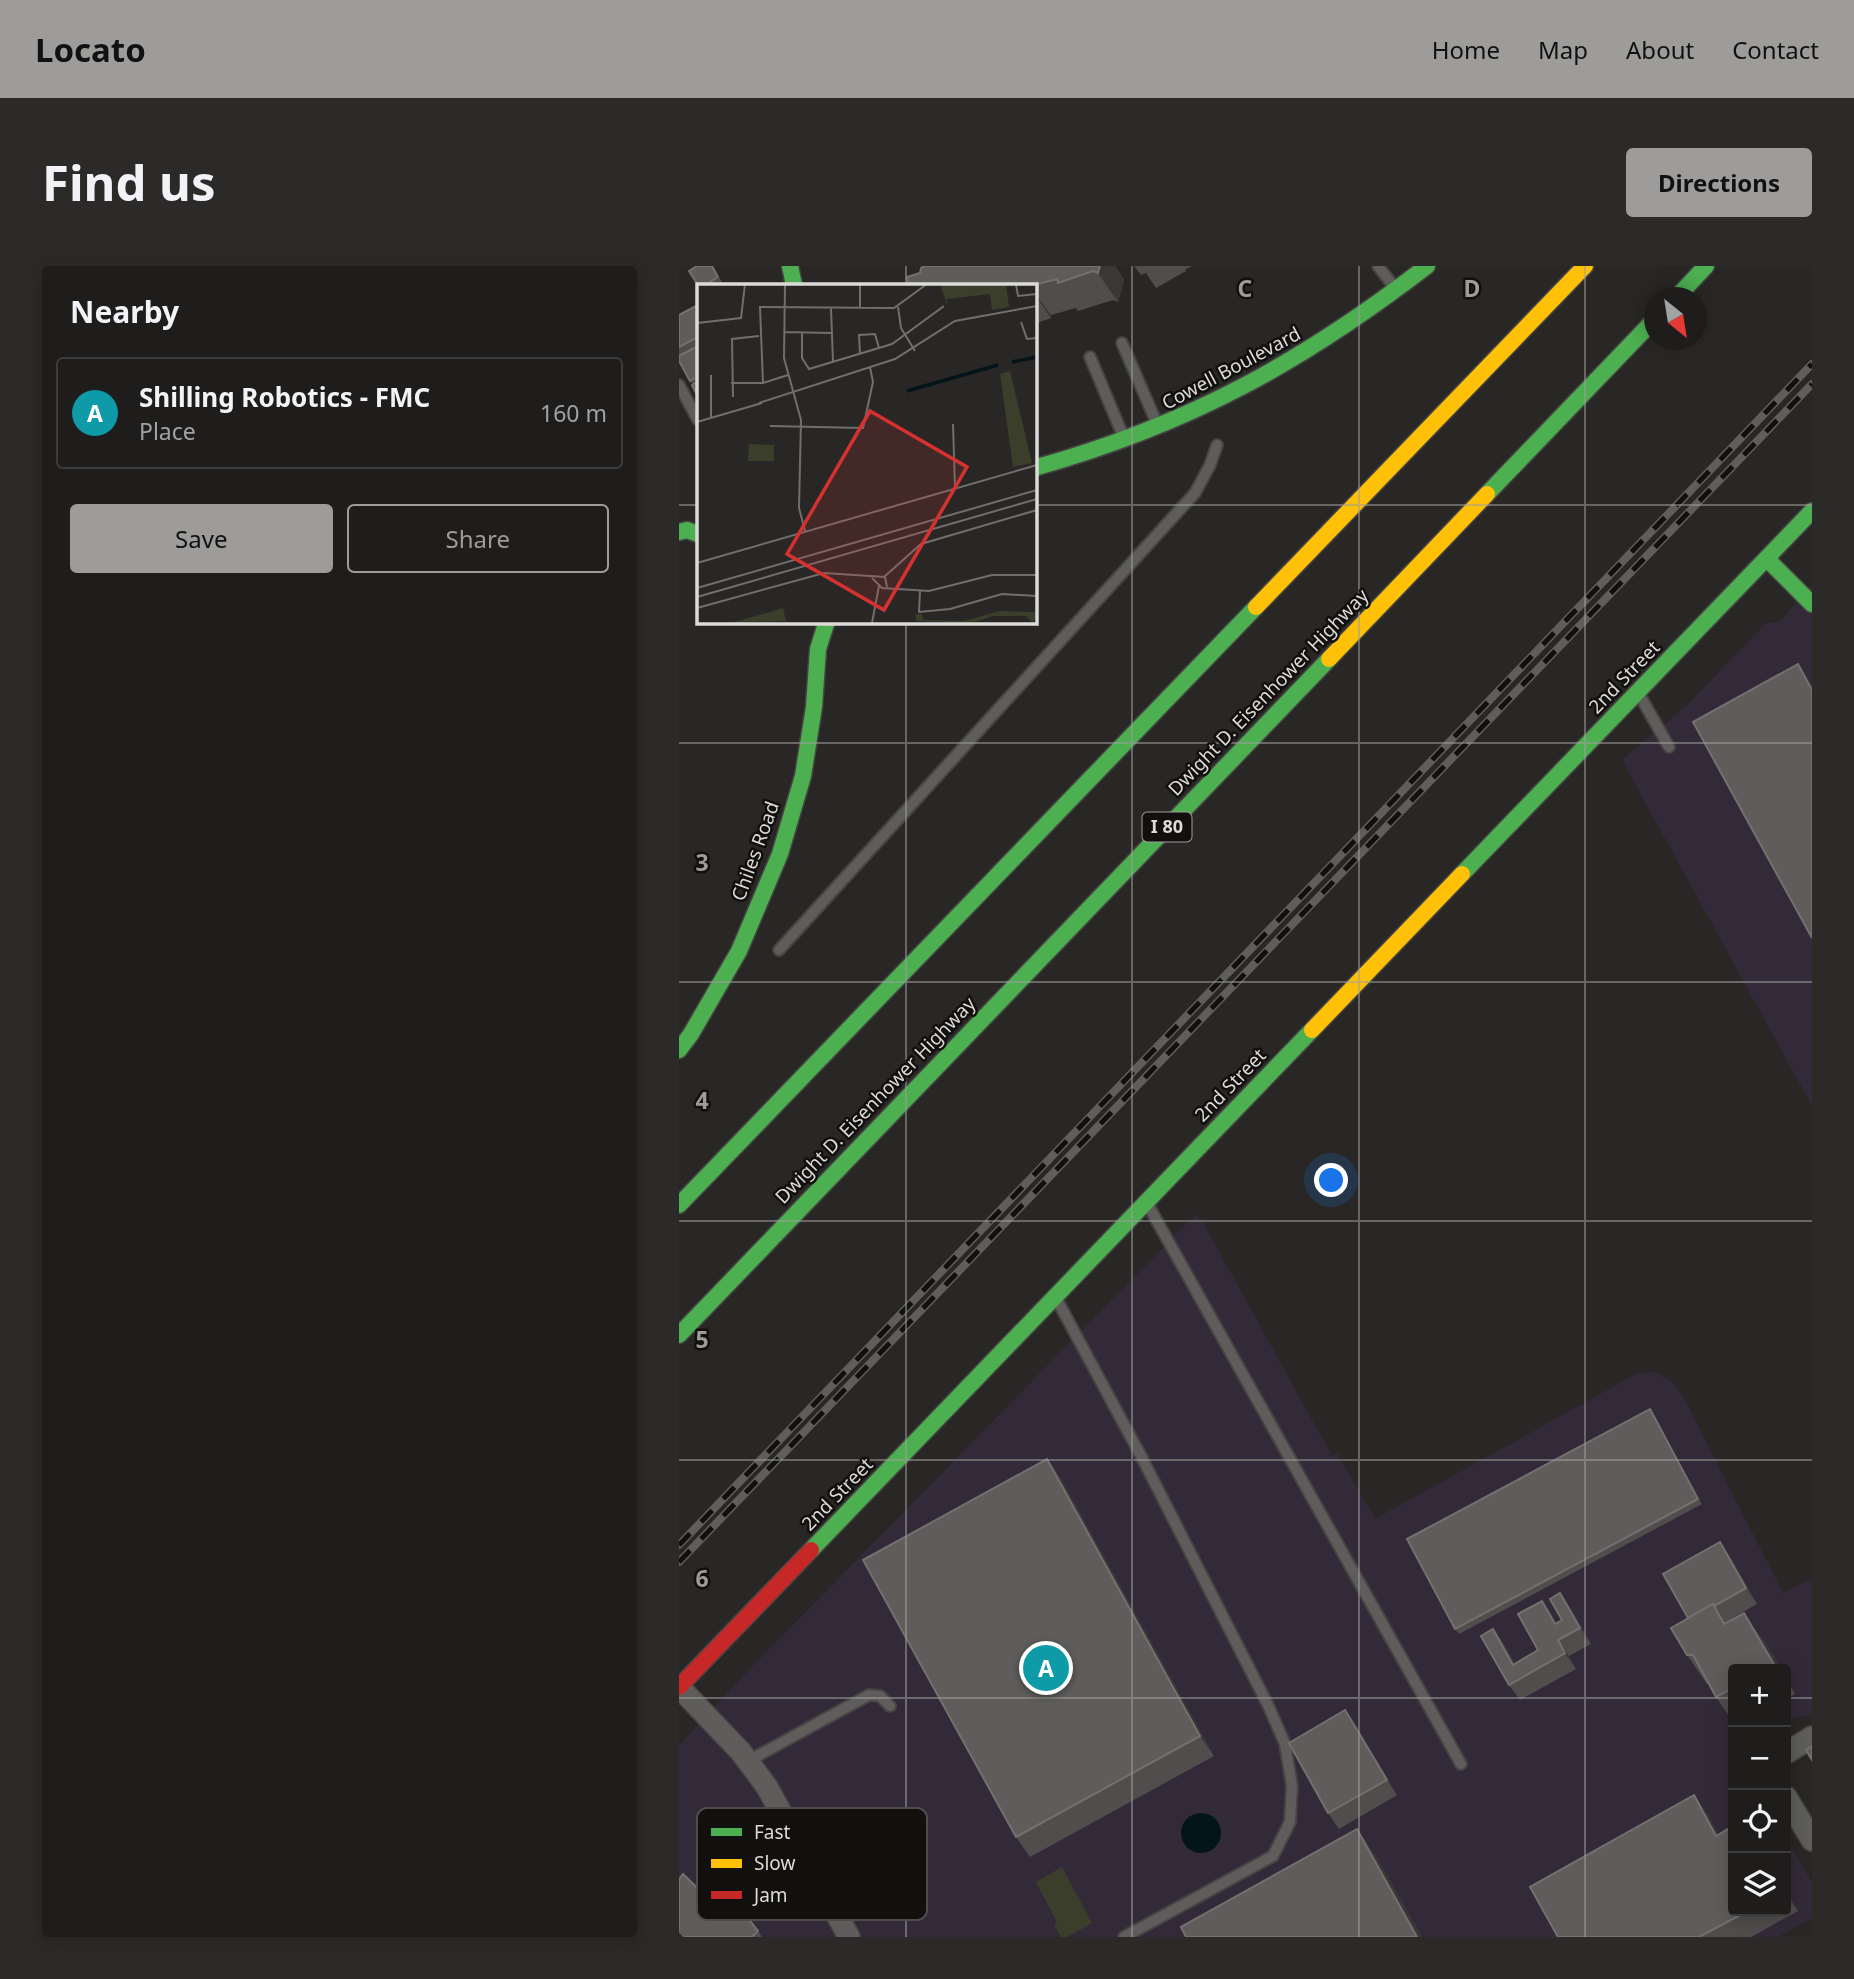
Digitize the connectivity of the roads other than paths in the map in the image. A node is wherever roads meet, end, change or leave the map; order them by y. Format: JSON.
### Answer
{"nodes":[{"id":1,"x":790,"y":266,"type":"edge"},
{"id":2,"x":1378,"y":266,"type":"edge"},
{"id":3,"x":1427,"y":266,"type":"edge"},
{"id":4,"x":1585,"y":266,"type":"edge"},
{"id":5,"x":1706,"y":266,"type":"edge"},
{"id":6,"x":795,"y":284,"type":"edge"},
{"id":7,"x":1686,"y":287,"type":"edge"},
{"id":8,"x":1397,"y":291,"type":"junction"},
{"id":9,"x":1644,"y":330,"type":"edge"},
{"id":10,"x":1122,"y":343,"type":"dead end"},
{"id":11,"x":1090,"y":356,"type":"dead end"},
{"id":12,"x":679,"y":385,"type":"edge"},
{"id":13,"x":697,"y":417,"type":"edge"},
{"id":14,"x":1159,"y":429,"type":"junction"},
{"id":15,"x":1125,"y":442,"type":"junction"},
{"id":16,"x":1217,"y":445,"type":"dead end"},
{"id":17,"x":1036,"y":467,"type":"edge"},
{"id":18,"x":1812,"y":511,"type":"edge"},
{"id":19,"x":1767,"y":559,"type":"junction"},
{"id":20,"x":1812,"y":604,"type":"edge"},
{"id":21,"x":812,"y":623,"type":"edge"},
{"id":22,"x":826,"y":623,"type":"edge"},
{"id":23,"x":818,"y":649,"type":"junction"},
{"id":24,"x":1638,"y":692,"type":"junction"},
{"id":25,"x":1669,"y":747,"type":"dead end"},
{"id":26,"x":779,"y":950,"type":"dead end"},
{"id":27,"x":679,"y":1050,"type":"edge"},
{"id":28,"x":1146,"y":1202,"type":"junction"},
{"id":29,"x":679,"y":1205,"type":"edge"},
{"id":30,"x":1056,"y":1298,"type":"junction"},
{"id":31,"x":679,"y":1335,"type":"edge"},
{"id":32,"x":679,"y":1687,"type":"edge"},
{"id":33,"x":890,"y":1706,"type":"dead end"},
{"id":34,"x":1812,"y":1737,"type":"edge"},
{"id":35,"x":1791,"y":1750,"type":"edge"},
{"id":36,"x":748,"y":1761,"type":"junction"},
{"id":37,"x":1461,"y":1764,"type":"dead end"},
{"id":38,"x":1791,"y":1805,"type":"edge"},
{"id":39,"x":778,"y":1808,"type":"edge"},
{"id":40,"x":1812,"y":1840,"type":"edge"},
{"id":41,"x":840,"y":1920,"type":"edge"},
{"id":42,"x":849,"y":1937,"type":"edge"},
{"id":43,"x":1124,"y":1937,"type":"edge"}],
"edges":[{"from":1,"to":6,"type":"main road"},
{"from":2,"to":8,"type":"lane"},
{"from":3,"to":8,"type":"main road","name":"Cowell Boulevard"},
{"from":4,"to":29,"type":"main road"},
{"from":5,"to":7,"type":"main road"},
{"from":8,"to":14,"type":"main road","name":"Cowell Boulevard"},
{"from":9,"to":31,"type":"main road","name":"Dwight D. Eisenhower Highway","number":"I 80"},
{"from":10,"to":14,"type":"lane"},
{"from":11,"to":15,"type":"lane"},
{"from":12,"to":13,"type":"lane"},
{"from":14,"to":15,"type":"main road","name":"Cowell Boulevard"},
{"from":15,"to":17,"type":"main road","name":"Cowell Boulevard"},
{"from":16,"to":26,"type":"lane"},
{"from":18,"to":19,"type":"main road","name":"2nd Street"},
{"from":19,"to":20,"type":"main road"},
{"from":19,"to":24,"type":"main road","name":"2nd Street"},
{"from":21,"to":23,"type":"main road"},
{"from":22,"to":23,"type":"main road"},
{"from":23,"to":27,"type":"main road","name":"Chiles Road"},
{"from":24,"to":25,"type":"lane"},
{"from":24,"to":28,"type":"main road","name":"2nd Street"},
{"from":28,"to":30,"type":"main road","name":"2nd Street"},
{"from":28,"to":37,"type":"lane"},
{"from":30,"to":32,"type":"main road","name":"2nd Street"},
{"from":30,"to":43,"type":"lane"},
{"from":32,"to":36,"type":"street"},
{"from":33,"to":36,"type":"lane"},
{"from":34,"to":35,"type":"street"},
{"from":36,"to":39,"type":"street"},
{"from":38,"to":40,"type":"street"},
{"from":41,"to":42,"type":"street"}]}
